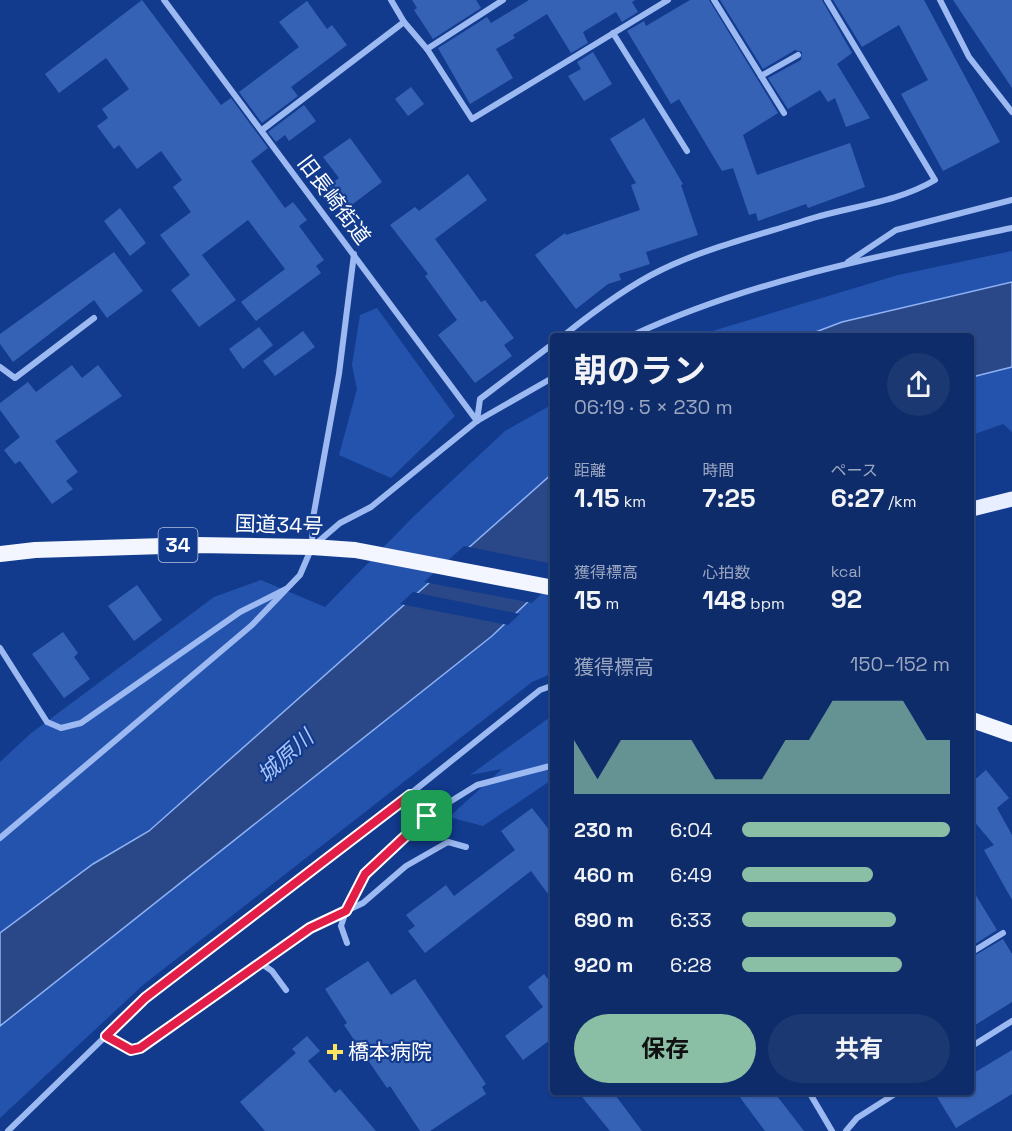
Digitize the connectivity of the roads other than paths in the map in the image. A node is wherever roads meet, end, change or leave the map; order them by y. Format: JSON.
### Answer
{"nodes":[{"id":1,"x":164,"y":0,"type":"edge"},
{"id":2,"x":391,"y":0,"type":"edge"},
{"id":3,"x":503,"y":0,"type":"edge"},
{"id":4,"x":649,"y":0,"type":"edge"},
{"id":5,"x":668,"y":0,"type":"edge"},
{"id":6,"x":714,"y":0,"type":"edge"},
{"id":7,"x":827,"y":0,"type":"edge"},
{"id":8,"x":940,"y":0,"type":"edge"},
{"id":9,"x":654,"y":8,"type":"junction"},
{"id":10,"x":404,"y":22,"type":"junction"},
{"id":11,"x":613,"y":33,"type":"junction"},
{"id":12,"x":427,"y":49,"type":"junction"},
{"id":13,"x":798,"y":55,"type":"dead end"},
{"id":14,"x":761,"y":76,"type":"junction"},
{"id":15,"x":1012,"y":112,"type":"edge"},
{"id":16,"x":784,"y":113,"type":"dead end"},
{"id":17,"x":262,"y":130,"type":"junction"},
{"id":18,"x":687,"y":151,"type":"dead end"},
{"id":19,"x":1012,"y":200,"type":"edge"},
{"id":20,"x":1012,"y":228,"type":"edge"},
{"id":21,"x":354,"y":254,"type":"junction"},
{"id":22,"x":845,"y":264,"type":"junction"},
{"id":23,"x":94,"y":318,"type":"dead end"},
{"id":24,"x":566,"y":333,"type":"edge"},
{"id":25,"x":638,"y":333,"type":"edge"},
{"id":26,"x":550,"y":346,"type":"edge"},
{"id":27,"x":0,"y":367,"type":"edge"},
{"id":28,"x":550,"y":379,"type":"edge"},
{"id":29,"x":477,"y":420,"type":"junction"},
{"id":30,"x":1012,"y":499,"type":"edge"},
{"id":31,"x":974,"y":508,"type":"edge"},
{"id":32,"x":312,"y":547,"type":"junction"},
{"id":33,"x":0,"y":554,"type":"edge"},
{"id":34,"x":291,"y":586,"type":"junction"},
{"id":35,"x":550,"y":587,"type":"edge"},
{"id":36,"x":0,"y":648,"type":"edge"},
{"id":37,"x":550,"y":686,"type":"edge"},
{"id":38,"x":974,"y":721,"type":"edge"},
{"id":39,"x":1012,"y":734,"type":"edge"},
{"id":40,"x":550,"y":766,"type":"edge"},
{"id":41,"x":410,"y":795,"type":"junction"},
{"id":42,"x":427,"y":816,"type":"junction"},
{"id":43,"x":0,"y":838,"type":"edge"},
{"id":44,"x":466,"y":847,"type":"dead end"},
{"id":45,"x":346,"y":911,"type":"junction"},
{"id":46,"x":1003,"y":933,"type":"dead end"},
{"id":47,"x":347,"y":943,"type":"dead end"},
{"id":48,"x":974,"y":951,"type":"edge"},
{"id":49,"x":259,"y":962,"type":"junction"},
{"id":50,"x":286,"y":990,"type":"dead end"},
{"id":51,"x":1012,"y":1021,"type":"edge"},
{"id":52,"x":106,"y":1036,"type":"junction"},
{"id":53,"x":974,"y":1045,"type":"edge"},
{"id":54,"x":811,"y":1095,"type":"edge"},
{"id":55,"x":893,"y":1095,"type":"edge"},
{"id":56,"x":8,"y":1131,"type":"edge"},
{"id":57,"x":832,"y":1131,"type":"edge"},
{"id":58,"x":846,"y":1131,"type":"edge"}],
"edges":[{"from":1,"to":17,"type":"street","name":"旧長崎街道"},
{"from":2,"to":10,"type":"street"},
{"from":3,"to":12,"type":"street"},
{"from":4,"to":9,"type":"street"},
{"from":5,"to":9,"type":"street"},
{"from":6,"to":14,"type":"street"},
{"from":7,"to":24,"type":"street"},
{"from":8,"to":15,"type":"street"},
{"from":9,"to":11,"type":"street"},
{"from":10,"to":12,"type":"street"},
{"from":10,"to":17,"type":"street"},
{"from":11,"to":12,"type":"street"},
{"from":11,"to":18,"type":"street"},
{"from":13,"to":14,"type":"street"},
{"from":14,"to":16,"type":"street"},
{"from":17,"to":21,"type":"street","name":"旧長崎街道"},
{"from":19,"to":22,"type":"street"},
{"from":20,"to":22,"type":"street"},
{"from":21,"to":29,"type":"street","name":"旧長崎街道"},
{"from":21,"to":32,"type":"street"},
{"from":22,"to":25,"type":"street"},
{"from":23,"to":27,"type":"street"},
{"from":26,"to":29,"type":"street"},
{"from":28,"to":29,"type":"street"},
{"from":29,"to":32,"type":"street"},
{"from":30,"to":31,"type":"main road"},
{"from":32,"to":33,"type":"highway","name":"国道34号","number":"34"},
{"from":32,"to":34,"type":"street"},
{"from":32,"to":35,"type":"highway","name":"国道34号","number":"34"},
{"from":34,"to":36,"type":"street"},
{"from":34,"to":43,"type":"street"},
{"from":37,"to":41,"type":"street"},
{"from":38,"to":39,"type":"highway"},
{"from":40,"to":42,"type":"street"},
{"from":41,"to":42,"type":"street"},
{"from":41,"to":52,"type":"street"},
{"from":42,"to":45,"type":"street"},
{"from":44,"to":45,"type":"street"},
{"from":45,"to":47,"type":"street"},
{"from":45,"to":49,"type":"street"},
{"from":46,"to":48,"type":"street"},
{"from":49,"to":50,"type":"street"},
{"from":49,"to":52,"type":"street"},
{"from":51,"to":53,"type":"street"},
{"from":52,"to":56,"type":"street"},
{"from":54,"to":57,"type":"street"},
{"from":55,"to":58,"type":"street"}]}
